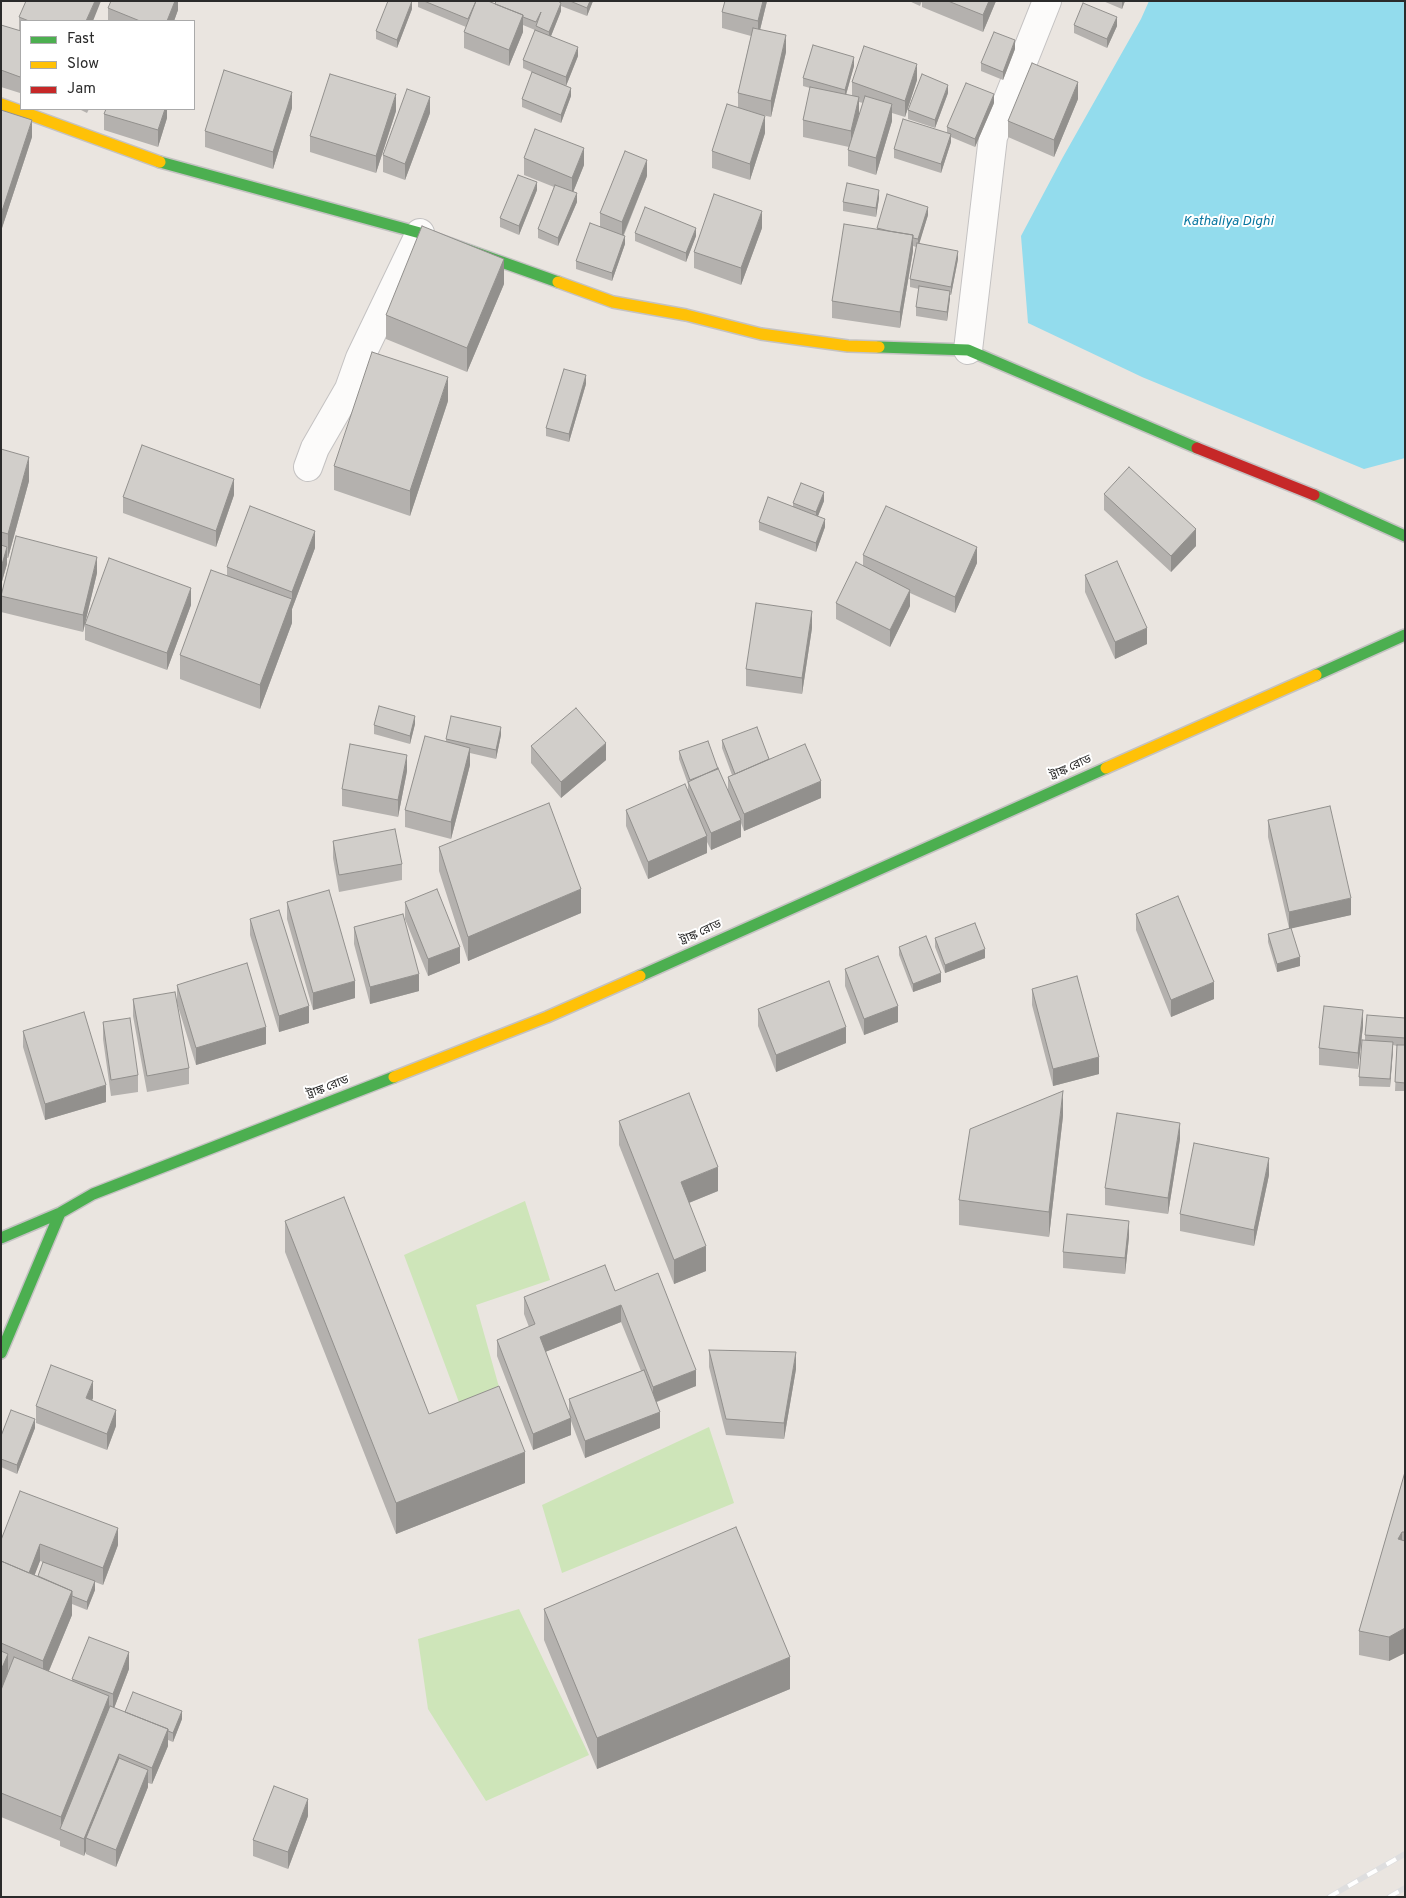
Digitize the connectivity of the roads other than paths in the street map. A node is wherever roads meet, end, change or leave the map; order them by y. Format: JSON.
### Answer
{"nodes":[{"id":1,"x":1046,"y":1,"type":"edge"},
{"id":2,"x":1,"y":104,"type":"edge"},
{"id":3,"x":420,"y":233,"type":"junction"},
{"id":4,"x":968,"y":350,"type":"junction"},
{"id":5,"x":308,"y":467,"type":"dead end"},
{"id":6,"x":1405,"y":536,"type":"edge"},
{"id":7,"x":1405,"y":635,"type":"edge"},
{"id":8,"x":60,"y":1213,"type":"junction"},
{"id":9,"x":1,"y":1238,"type":"edge"},
{"id":10,"x":1,"y":1353,"type":"edge"}],
"edges":[{"from":1,"to":4,"type":"street"},
{"from":2,"to":3,"type":"main road"},
{"from":3,"to":4,"type":"main road"},
{"from":3,"to":5,"type":"street"},
{"from":4,"to":6,"type":"main road"},
{"from":7,"to":8,"type":"main road","name":"ট্রাঙ্ক রোড"},
{"from":8,"to":9,"type":"main road","name":"ট্রাঙ্ক রোড"},
{"from":8,"to":10,"type":"main road"}]}
